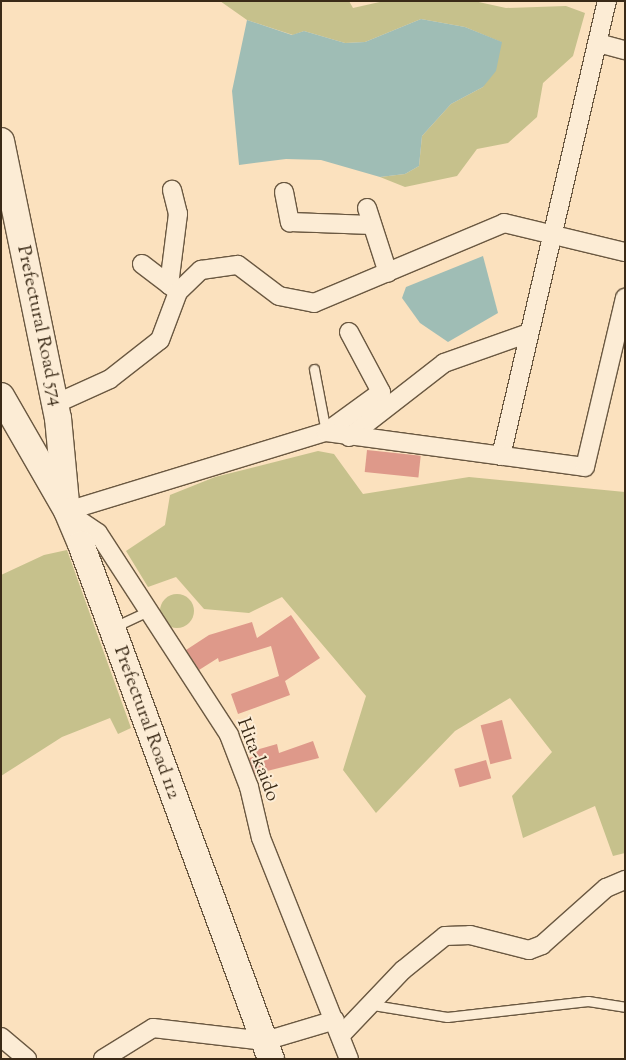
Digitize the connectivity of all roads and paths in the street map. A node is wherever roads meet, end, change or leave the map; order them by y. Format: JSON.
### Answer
{"nodes":[{"id":1,"x":608,"y":1,"type":"edge"},
{"id":2,"x":598,"y":43,"type":"junction"},
{"id":3,"x":625,"y":50,"type":"edge"},
{"id":4,"x":1,"y":141,"type":"edge"},
{"id":5,"x":172,"y":190,"type":"dead end"},
{"id":6,"x":284,"y":192,"type":"dead end"},
{"id":7,"x":367,"y":208,"type":"dead end"},
{"id":8,"x":372,"y":225,"type":"junction"},
{"id":9,"x":552,"y":236,"type":"junction"},
{"id":10,"x":625,"y":252,"type":"edge"},
{"id":11,"x":142,"y":264,"type":"dead end"},
{"id":12,"x":388,"y":273,"type":"junction"},
{"id":13,"x":174,"y":288,"type":"junction"},
{"id":14,"x":625,"y":298,"type":"edge"},
{"id":15,"x":349,"y":332,"type":"dead end"},
{"id":16,"x":526,"y":334,"type":"junction"},
{"id":17,"x":314,"y":369,"type":"dead end"},
{"id":18,"x":1,"y":388,"type":"edge"},
{"id":19,"x":1,"y":396,"type":"edge"},
{"id":20,"x":56,"y":411,"type":"junction"},
{"id":21,"x":326,"y":432,"type":"junction"},
{"id":22,"x":349,"y":438,"type":"junction"},
{"id":23,"x":500,"y":456,"type":"junction"},
{"id":24,"x":67,"y":512,"type":"junction"},
{"id":25,"x":149,"y":611,"type":"junction"},
{"id":26,"x":111,"y":628,"type":"junction"},
{"id":27,"x":625,"y":880,"type":"edge"},
{"id":28,"x":373,"y":1005,"type":"junction"},
{"id":29,"x":625,"y":1007,"type":"edge"},
{"id":30,"x":338,"y":1027,"type":"junction"},
{"id":31,"x":1,"y":1037,"type":"edge"},
{"id":32,"x":268,"y":1050,"type":"edge"},
{"id":33,"x":28,"y":1059,"type":"edge"},
{"id":34,"x":103,"y":1059,"type":"edge"},
{"id":35,"x":349,"y":1059,"type":"edge"}],
"edges":[{"from":1,"to":2,"type":"street"},
{"from":2,"to":3,"type":"street"},
{"from":2,"to":9,"type":"street"},
{"from":4,"to":20,"type":"main road","name":"Prefectural Road 574"},
{"from":5,"to":13,"type":"street"},
{"from":6,"to":8,"type":"street"},
{"from":7,"to":8,"type":"street"},
{"from":8,"to":12,"type":"street"},
{"from":9,"to":10,"type":"street"},
{"from":9,"to":12,"type":"street"},
{"from":9,"to":16,"type":"street"},
{"from":11,"to":13,"type":"street"},
{"from":12,"to":13,"type":"street"},
{"from":13,"to":20,"type":"street"},
{"from":14,"to":23,"type":"street"},
{"from":15,"to":21,"type":"street"},
{"from":16,"to":22,"type":"street"},
{"from":16,"to":23,"type":"street"},
{"from":17,"to":21,"type":"lane"},
{"from":18,"to":20,"type":"main road"},
{"from":19,"to":24,"type":"main road","name":"Prefectural Road 112"},
{"from":20,"to":24,"type":"main road","name":"Prefectural Road 574"},
{"from":21,"to":22,"type":"street"},
{"from":21,"to":24,"type":"street"},
{"from":22,"to":23,"type":"street"},
{"from":24,"to":25,"type":"street","name":"Hita-kaido"},
{"from":24,"to":26,"type":"main road","name":"Prefectural Road 112"},
{"from":25,"to":26,"type":"lane"},
{"from":25,"to":30,"type":"street","name":"Hita-kaido"},
{"from":26,"to":32,"type":"main road","name":"Prefectural Road 112"},
{"from":27,"to":28,"type":"street"},
{"from":28,"to":29,"type":"lane"},
{"from":28,"to":30,"type":"street"},
{"from":30,"to":32,"type":"street"},
{"from":30,"to":35,"type":"street","name":"Hita-kaido"},
{"from":31,"to":33,"type":"street"},
{"from":32,"to":34,"type":"street"}]}
